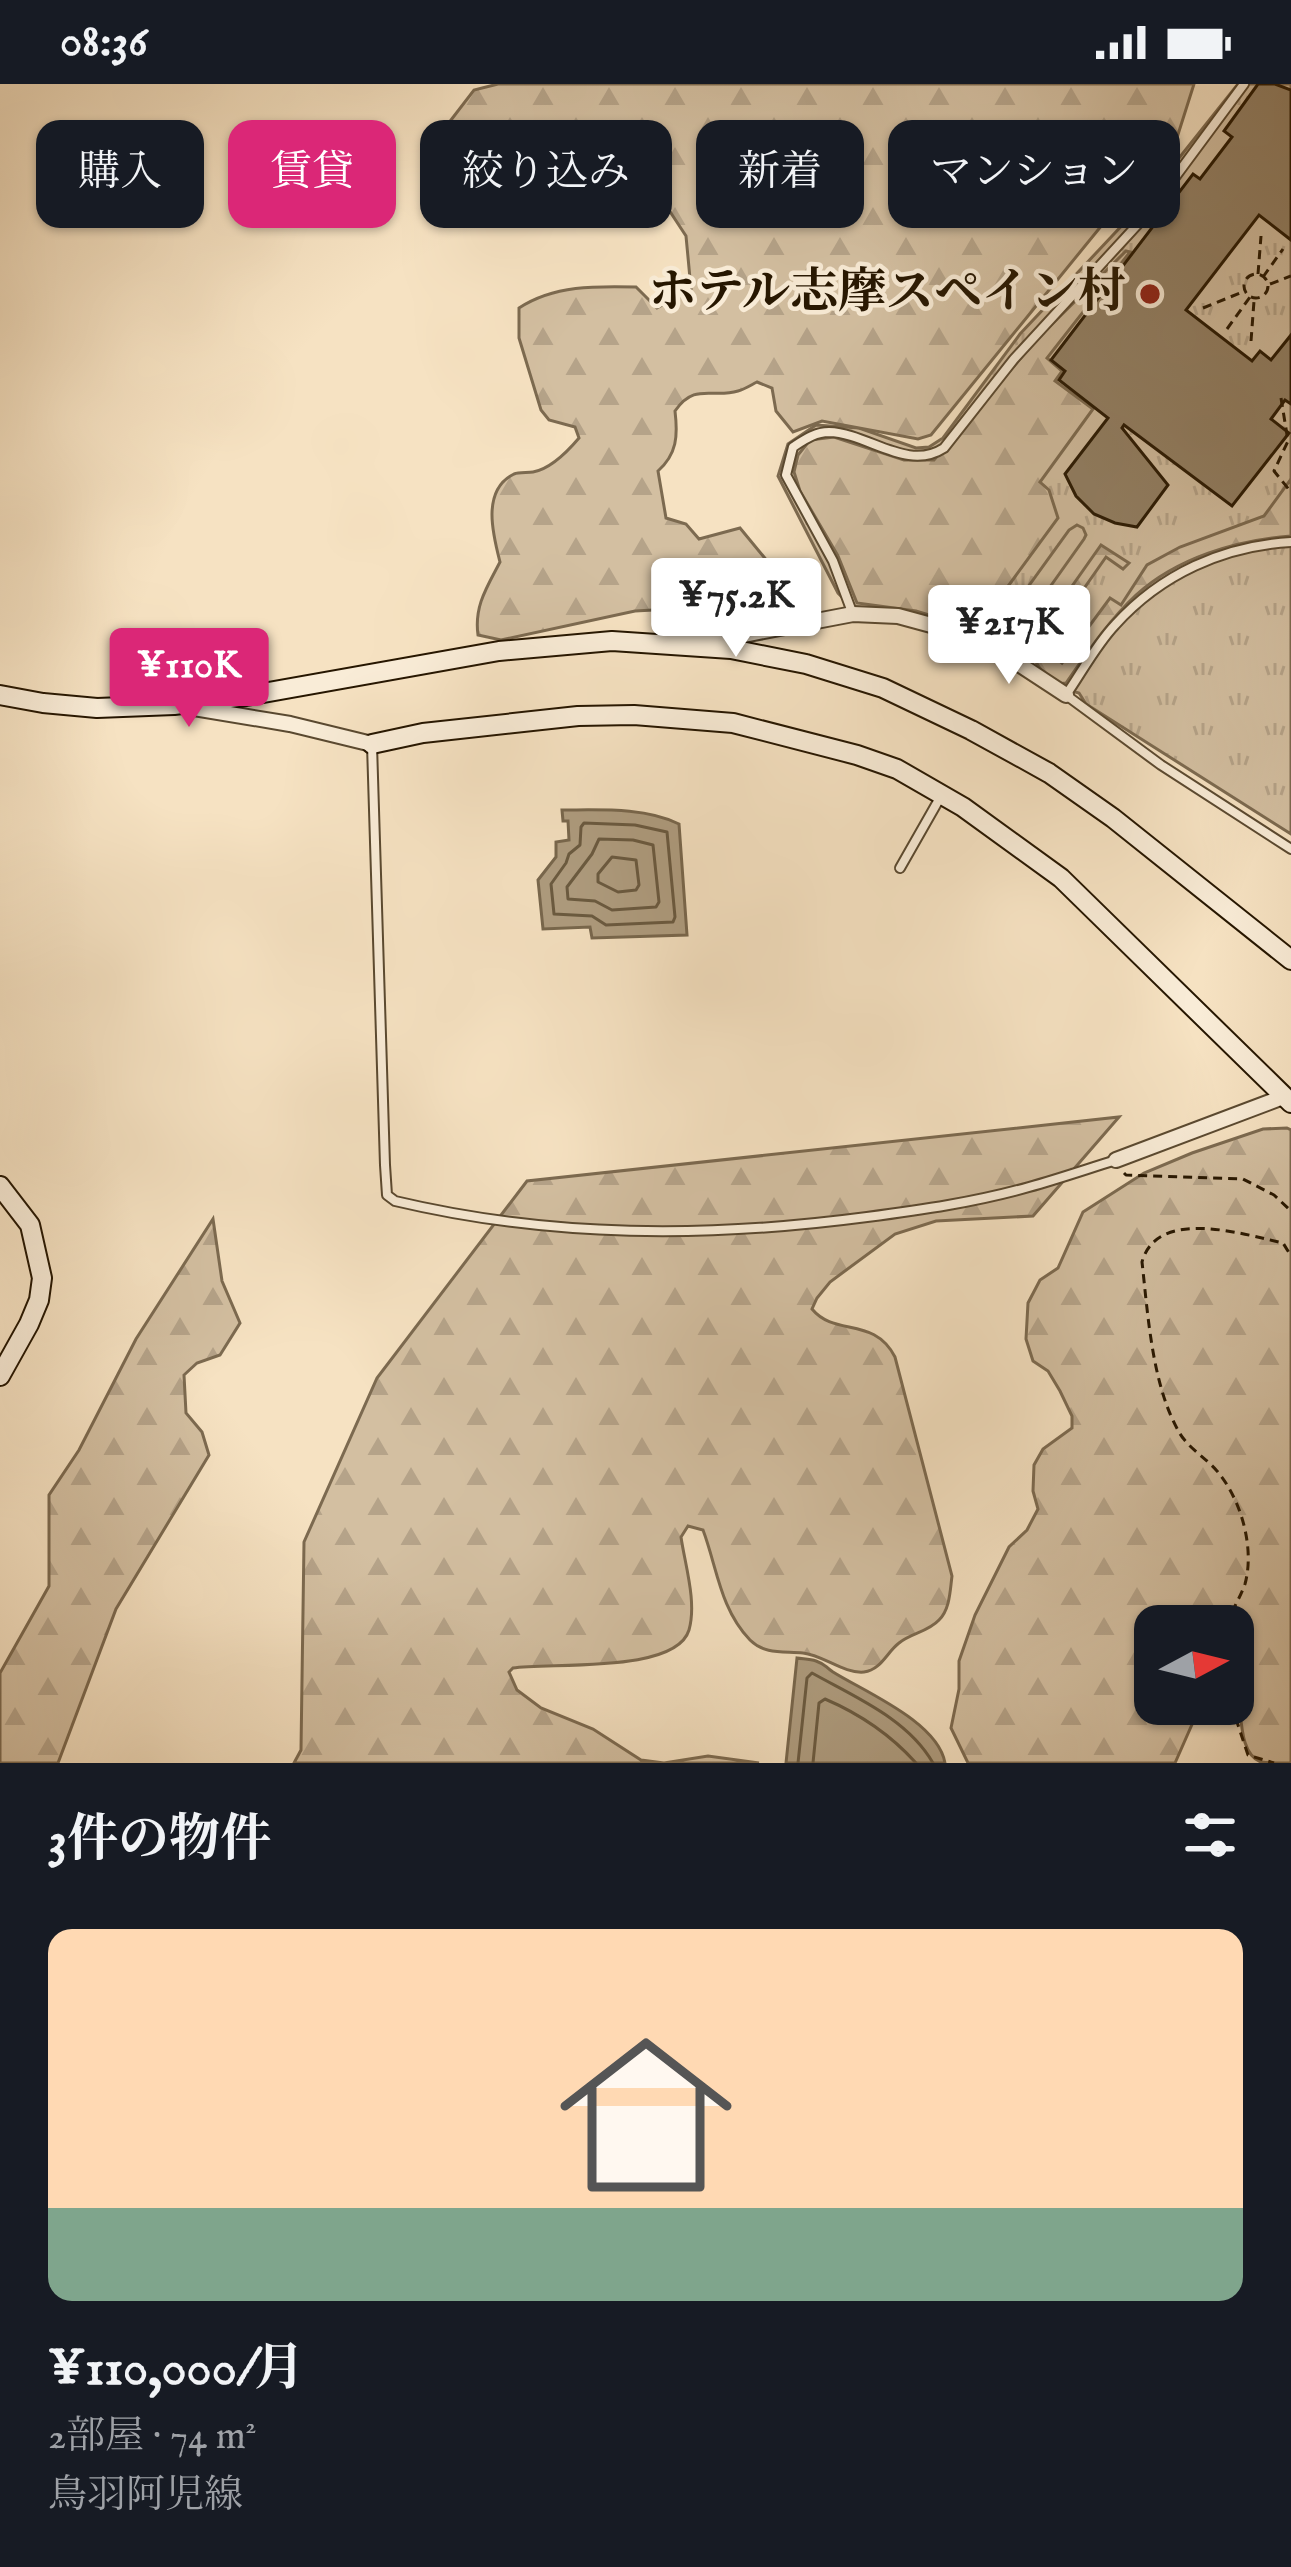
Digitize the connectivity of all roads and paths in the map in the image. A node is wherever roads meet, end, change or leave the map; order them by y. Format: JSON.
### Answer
{"nodes":[{"id":1,"x":1244,"y":84,"type":"edge"},
{"id":2,"x":1261,"y":236,"type":"dead end"},
{"id":3,"x":1283,"y":249,"type":"dead end"},
{"id":4,"x":1260,"y":276,"type":"junction"},
{"id":5,"x":1291,"y":276,"type":"edge"},
{"id":6,"x":1268,"y":284,"type":"junction"},
{"id":7,"x":1245,"y":291,"type":"junction"},
{"id":8,"x":1252,"y":298,"type":"junction"},
{"id":9,"x":1203,"y":308,"type":"dead end"},
{"id":10,"x":1227,"y":329,"type":"dead end"},
{"id":11,"x":1252,"y":341,"type":"dead end"},
{"id":12,"x":1281,"y":398,"type":"dead end"},
{"id":13,"x":1291,"y":492,"type":"edge"},
{"id":14,"x":1291,"y":542,"type":"edge"},
{"id":15,"x":853,"y":614,"type":"junction"},
{"id":16,"x":612,"y":641,"type":"junction"},
{"id":17,"x":0,"y":695,"type":"edge"},
{"id":18,"x":1066,"y":695,"type":"junction"},
{"id":19,"x":173,"y":705,"type":"junction"},
{"id":20,"x":371,"y":744,"type":"junction"},
{"id":21,"x":942,"y":795,"type":"junction"},
{"id":22,"x":1291,"y":849,"type":"edge"},
{"id":23,"x":900,"y":868,"type":"dead end"},
{"id":24,"x":1291,"y":960,"type":"edge"},
{"id":25,"x":1287,"y":1100,"type":"edge"},
{"id":26,"x":1116,"y":1160,"type":"junction"},
{"id":27,"x":0,"y":1186,"type":"edge"},
{"id":28,"x":1291,"y":1211,"type":"edge"},
{"id":29,"x":1291,"y":1256,"type":"edge"},
{"id":30,"x":0,"y":1376,"type":"edge"},
{"id":31,"x":1235,"y":1605,"type":"edge"},
{"id":32,"x":1238,"y":1725,"type":"edge"},
{"id":33,"x":1274,"y":1763,"type":"edge"}],
"edges":[{"from":1,"to":15,"type":"lane"},
{"from":2,"to":4,"type":"path"},
{"from":3,"to":4,"type":"path"},
{"from":4,"to":6,"type":"path"},
{"from":4,"to":7,"type":"path"},
{"from":5,"to":6,"type":"path"},
{"from":6,"to":8,"type":"path"},
{"from":7,"to":8,"type":"path"},
{"from":7,"to":9,"type":"path"},
{"from":8,"to":10,"type":"path"},
{"from":8,"to":11,"type":"path"},
{"from":12,"to":13,"type":"path"},
{"from":14,"to":18,"type":"lane"},
{"from":15,"to":16,"type":"street"},
{"from":15,"to":18,"type":"street"},
{"from":16,"to":19,"type":"main road"},
{"from":16,"to":24,"type":"main road"},
{"from":17,"to":19,"type":"main road"},
{"from":18,"to":22,"type":"lane"},
{"from":19,"to":20,"type":"street"},
{"from":20,"to":21,"type":"main road"},
{"from":20,"to":26,"type":"lane"},
{"from":21,"to":23,"type":"lane"},
{"from":21,"to":25,"type":"main road"},
{"from":25,"to":26,"type":"street"},
{"from":26,"to":28,"type":"path"},
{"from":27,"to":30,"type":"main road"},
{"from":29,"to":31,"type":"path"},
{"from":32,"to":33,"type":"path"}]}
